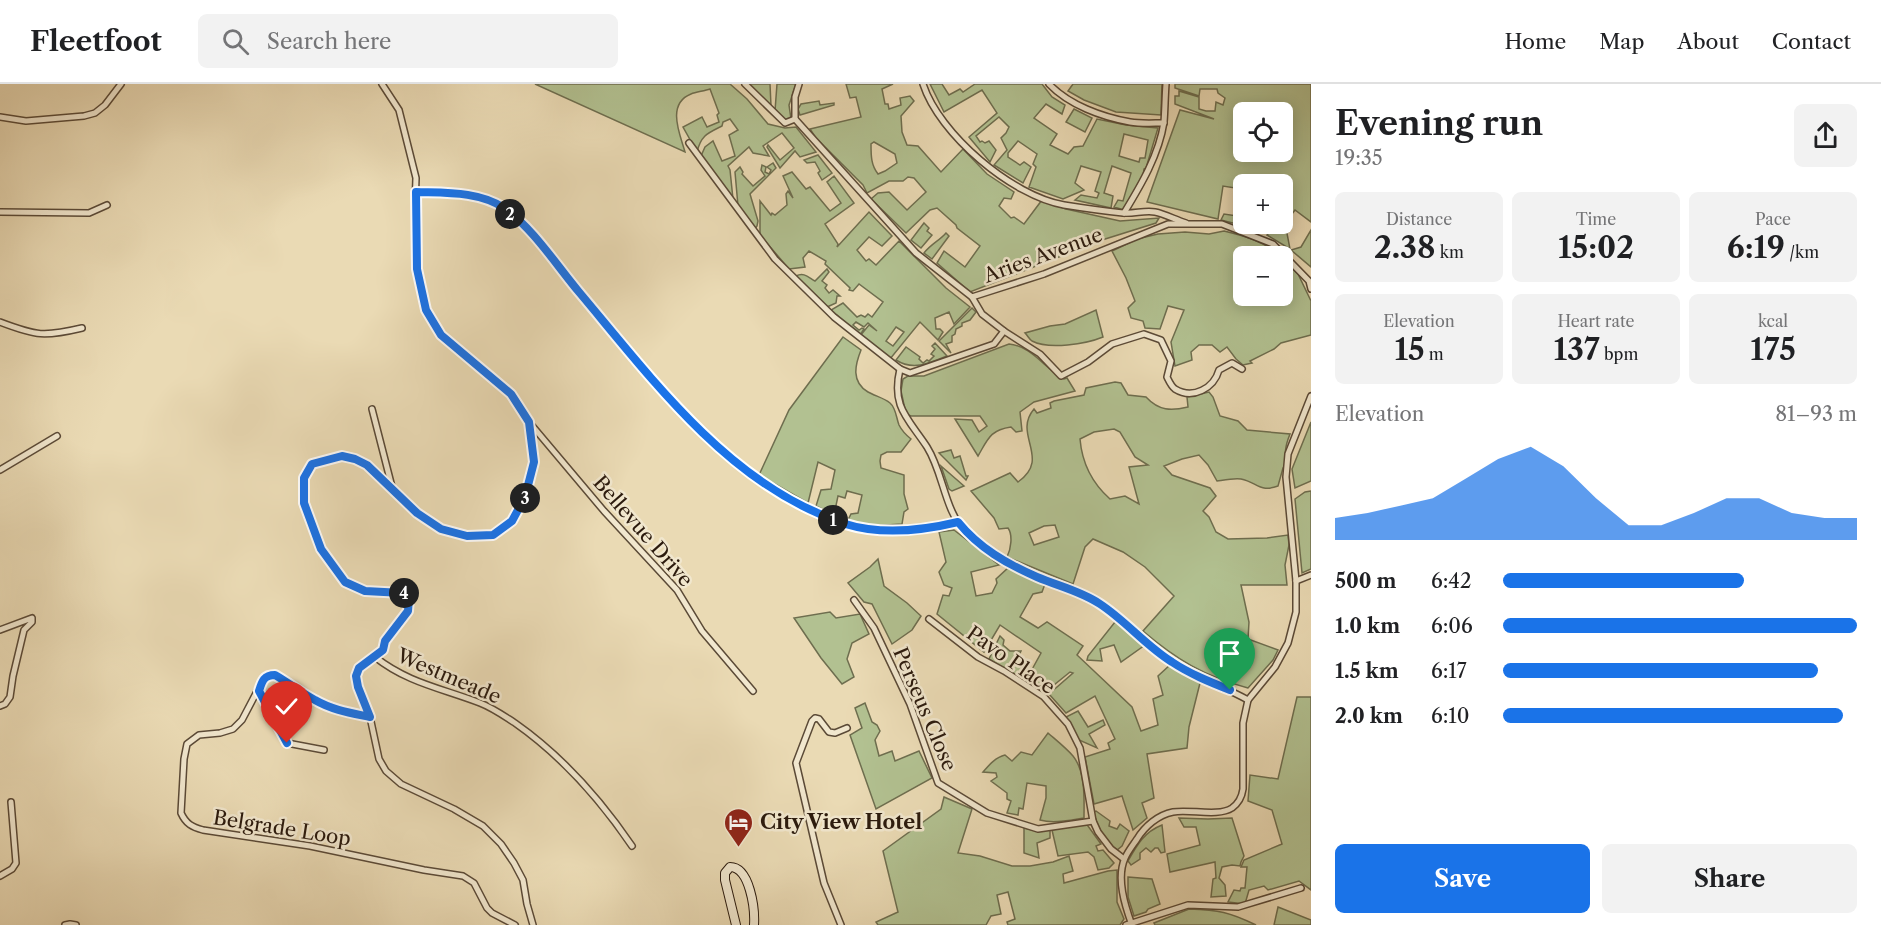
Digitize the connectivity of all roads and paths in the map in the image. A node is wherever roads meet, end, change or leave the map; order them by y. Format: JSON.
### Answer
{"nodes":[{"id":1,"x":121,"y":84,"type":"edge"},
{"id":2,"x":382,"y":84,"type":"edge"},
{"id":3,"x":745,"y":84,"type":"edge"},
{"id":4,"x":799,"y":84,"type":"edge"},
{"id":5,"x":923,"y":84,"type":"edge"},
{"id":6,"x":1049,"y":84,"type":"edge"},
{"id":7,"x":1166,"y":84,"type":"edge"},
{"id":8,"x":0,"y":117,"type":"edge"},
{"id":9,"x":795,"y":119,"type":"junction"},
{"id":10,"x":1164,"y":123,"type":"junction"},
{"id":11,"x":689,"y":143,"type":"dead end"},
{"id":12,"x":416,"y":192,"type":"junction"},
{"id":13,"x":107,"y":205,"type":"dead end"},
{"id":14,"x":0,"y":212,"type":"edge"},
{"id":15,"x":1124,"y":213,"type":"junction"},
{"id":16,"x":1189,"y":224,"type":"junction"},
{"id":17,"x":1311,"y":289,"type":"edge"},
{"id":18,"x":972,"y":297,"type":"junction"},
{"id":19,"x":0,"y":322,"type":"edge"},
{"id":20,"x":82,"y":328,"type":"dead end"},
{"id":21,"x":1004,"y":331,"type":"junction"},
{"id":22,"x":900,"y":369,"type":"junction"},
{"id":23,"x":1242,"y":369,"type":"dead end"},
{"id":24,"x":1311,"y":396,"type":"edge"},
{"id":25,"x":372,"y":409,"type":"dead end"},
{"id":26,"x":1308,"y":414,"type":"edge"},
{"id":27,"x":529,"y":422,"type":"junction"},
{"id":28,"x":57,"y":436,"type":"dead end"},
{"id":29,"x":0,"y":470,"type":"edge"},
{"id":30,"x":392,"y":489,"type":"junction"},
{"id":31,"x":958,"y":522,"type":"junction"},
{"id":32,"x":1311,"y":575,"type":"edge"},
{"id":33,"x":1296,"y":580,"type":"junction"},
{"id":34,"x":854,"y":600,"type":"dead end"},
{"id":35,"x":929,"y":619,"type":"dead end"},
{"id":36,"x":0,"y":630,"type":"edge"},
{"id":37,"x":375,"y":657,"type":"junction"},
{"id":38,"x":259,"y":691,"type":"junction"},
{"id":39,"x":753,"y":691,"type":"dead end"},
{"id":40,"x":1248,"y":700,"type":"junction"},
{"id":41,"x":0,"y":706,"type":"edge"},
{"id":42,"x":370,"y":717,"type":"junction"},
{"id":43,"x":847,"y":728,"type":"dead end"},
{"id":44,"x":324,"y":750,"type":"dead end"},
{"id":45,"x":11,"y":802,"type":"dead end"},
{"id":46,"x":1093,"y":821,"type":"junction"},
{"id":47,"x":632,"y":846,"type":"dead end"},
{"id":48,"x":1124,"y":859,"type":"junction"},
{"id":49,"x":0,"y":876,"type":"edge"},
{"id":50,"x":1301,"y":888,"type":"dead end"},
{"id":51,"x":1130,"y":924,"type":"edge"},
{"id":52,"x":65,"y":925,"type":"edge"},
{"id":53,"x":76,"y":925,"type":"edge"},
{"id":54,"x":515,"y":925,"type":"edge"},
{"id":55,"x":533,"y":925,"type":"edge"},
{"id":56,"x":736,"y":925,"type":"edge"},
{"id":57,"x":754,"y":925,"type":"edge"},
{"id":58,"x":841,"y":925,"type":"edge"}],
"edges":[{"from":1,"to":8,"type":"street"},
{"from":2,"to":12,"type":"street","name":"Bellevue Drive"},
{"from":3,"to":9,"type":"street"},
{"from":4,"to":9,"type":"street"},
{"from":5,"to":15,"type":"street"},
{"from":6,"to":10,"type":"street"},
{"from":7,"to":10,"type":"street"},
{"from":9,"to":18,"type":"street","name":"Aries Avenue"},
{"from":10,"to":15,"type":"street"},
{"from":11,"to":22,"type":"street"},
{"from":12,"to":27,"type":"street","name":"Bellevue Drive"},
{"from":12,"to":31,"type":"street"},
{"from":13,"to":14,"type":"street"},
{"from":15,"to":16,"type":"street"},
{"from":16,"to":17,"type":"street","name":"Aries Avenue"},
{"from":16,"to":18,"type":"street","name":"Aries Avenue"},
{"from":18,"to":21,"type":"street"},
{"from":19,"to":20,"type":"street"},
{"from":21,"to":22,"type":"street"},
{"from":21,"to":23,"type":"street"},
{"from":22,"to":31,"type":"street"},
{"from":24,"to":26,"type":"street"},
{"from":25,"to":30,"type":"street"},
{"from":26,"to":33,"type":"street"},
{"from":27,"to":30,"type":"street"},
{"from":27,"to":39,"type":"street","name":"Bellevue Drive"},
{"from":28,"to":29,"type":"street"},
{"from":30,"to":37,"type":"street"},
{"from":31,"to":40,"type":"street"},
{"from":32,"to":33,"type":"street"},
{"from":33,"to":40,"type":"street"},
{"from":34,"to":46,"type":"street","name":"Perseus Close"},
{"from":35,"to":46,"type":"street","name":"Pavo Place"},
{"from":36,"to":41,"type":"street"},
{"from":37,"to":42,"type":"street","name":"Westmeade"},
{"from":37,"to":47,"type":"street","name":"Westmeade"},
{"from":38,"to":42,"type":"street","name":"Belgrade Loop"},
{"from":38,"to":44,"type":"street"},
{"from":38,"to":54,"type":"street","name":"Belgrade Loop"},
{"from":40,"to":48,"type":"street"},
{"from":42,"to":55,"type":"street","name":"Westmeade"},
{"from":43,"to":58,"type":"street"},
{"from":45,"to":49,"type":"street"},
{"from":46,"to":48,"type":"street","name":"Pavo Place"},
{"from":48,"to":51,"type":"street"},
{"from":50,"to":51,"type":"street"},
{"from":52,"to":53,"type":"street"},
{"from":56,"to":57,"type":"main road"}]}
